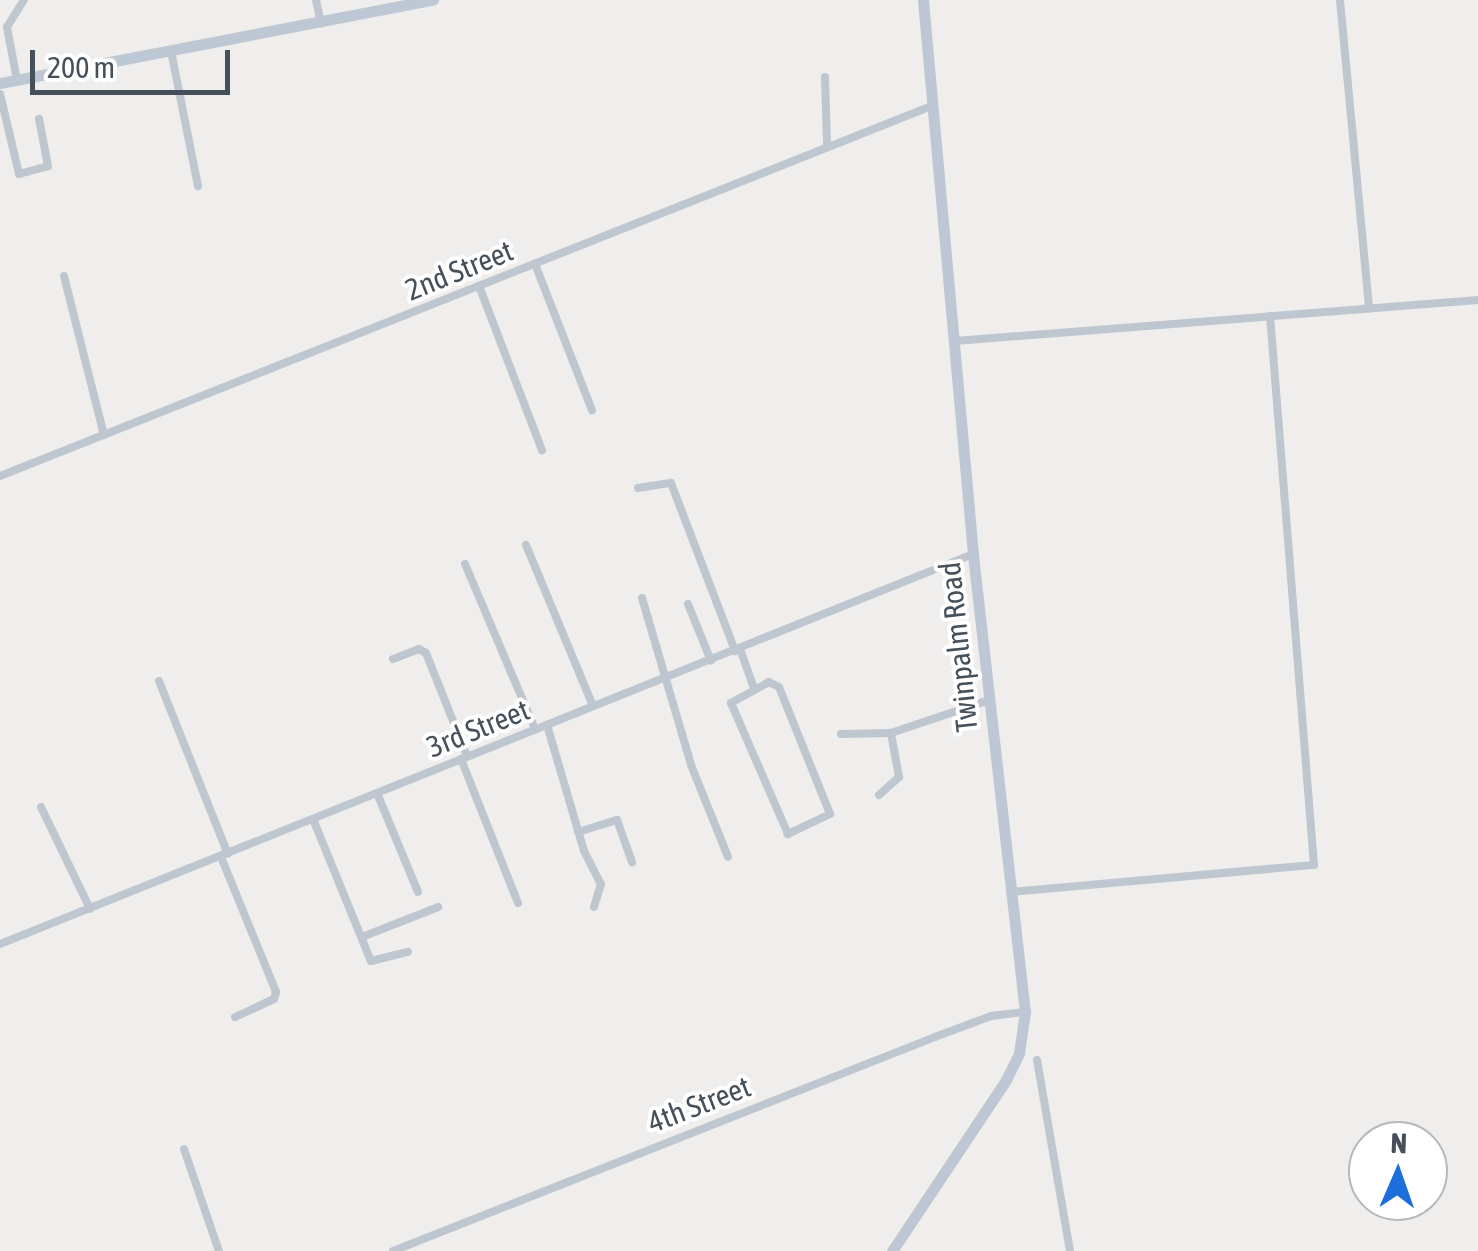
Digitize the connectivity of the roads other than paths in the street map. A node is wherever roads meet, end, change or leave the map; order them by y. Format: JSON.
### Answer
{"nodes":[{"id":1,"x":316,"y":0,"type":"edge"},
{"id":2,"x":362,"y":0,"type":"edge"},
{"id":3,"x":433,"y":0,"type":"edge"},
{"id":4,"x":923,"y":0,"type":"edge"},
{"id":5,"x":1340,"y":0,"type":"edge"},
{"id":6,"x":23,"y":1,"type":"edge"},
{"id":7,"x":364,"y":14,"type":"junction"},
{"id":8,"x":321,"y":23,"type":"junction"},
{"id":9,"x":171,"y":51,"type":"junction"},
{"id":10,"x":825,"y":77,"type":"dead end"},
{"id":11,"x":17,"y":80,"type":"junction"},
{"id":12,"x":0,"y":83,"type":"edge"},
{"id":13,"x":0,"y":94,"type":"edge"},
{"id":14,"x":934,"y":105,"type":"junction"},
{"id":15,"x":39,"y":119,"type":"dead end"},
{"id":16,"x":826,"y":144,"type":"junction"},
{"id":17,"x":198,"y":186,"type":"dead end"},
{"id":18,"x":535,"y":264,"type":"junction"},
{"id":19,"x":64,"y":276,"type":"dead end"},
{"id":20,"x":479,"y":286,"type":"junction"},
{"id":21,"x":1478,"y":300,"type":"edge"},
{"id":22,"x":1369,"y":308,"type":"junction"},
{"id":23,"x":1270,"y":316,"type":"junction"},
{"id":24,"x":955,"y":341,"type":"junction"},
{"id":25,"x":592,"y":410,"type":"dead end"},
{"id":26,"x":104,"y":435,"type":"junction"},
{"id":27,"x":542,"y":450,"type":"dead end"},
{"id":28,"x":0,"y":476,"type":"edge"},
{"id":29,"x":638,"y":488,"type":"dead end"},
{"id":30,"x":526,"y":545,"type":"dead end"},
{"id":31,"x":973,"y":554,"type":"junction"},
{"id":32,"x":465,"y":564,"type":"dead end"},
{"id":33,"x":642,"y":598,"type":"dead end"},
{"id":34,"x":688,"y":604,"type":"dead end"},
{"id":35,"x":738,"y":650,"type":"junction"},
{"id":36,"x":393,"y":658,"type":"dead end"},
{"id":37,"x":711,"y":660,"type":"junction"},
{"id":38,"x":670,"y":676,"type":"junction"},
{"id":39,"x":159,"y":681,"type":"dead end"},
{"id":40,"x":754,"y":688,"type":"junction"},
{"id":41,"x":989,"y":700,"type":"junction"},
{"id":42,"x":593,"y":706,"type":"junction"},
{"id":43,"x":547,"y":725,"type":"junction"},
{"id":44,"x":535,"y":729,"type":"junction"},
{"id":45,"x":891,"y":733,"type":"junction"},
{"id":46,"x":841,"y":734,"type":"dead end"},
{"id":47,"x":464,"y":758,"type":"junction"},
{"id":48,"x":377,"y":792,"type":"junction"},
{"id":49,"x":878,"y":796,"type":"dead end"},
{"id":50,"x":41,"y":808,"type":"dead end"},
{"id":51,"x":313,"y":819,"type":"junction"},
{"id":52,"x":578,"y":832,"type":"junction"},
{"id":53,"x":224,"y":856,"type":"junction"},
{"id":54,"x":728,"y":857,"type":"dead end"},
{"id":55,"x":632,"y":862,"type":"dead end"},
{"id":56,"x":418,"y":892,"type":"dead end"},
{"id":57,"x":1009,"y":892,"type":"junction"},
{"id":58,"x":518,"y":903,"type":"dead end"},
{"id":59,"x":438,"y":907,"type":"dead end"},
{"id":60,"x":594,"y":907,"type":"dead end"},
{"id":61,"x":90,"y":909,"type":"junction"},
{"id":62,"x":362,"y":937,"type":"junction"},
{"id":63,"x":0,"y":944,"type":"edge"},
{"id":64,"x":408,"y":952,"type":"dead end"},
{"id":65,"x":1025,"y":1012,"type":"junction"},
{"id":66,"x":235,"y":1016,"type":"dead end"},
{"id":67,"x":1038,"y":1060,"type":"dead end"},
{"id":68,"x":184,"y":1149,"type":"dead end"},
{"id":69,"x":219,"y":1251,"type":"edge"},
{"id":70,"x":393,"y":1251,"type":"edge"},
{"id":71,"x":892,"y":1251,"type":"edge"},
{"id":72,"x":1070,"y":1251,"type":"edge"}],
"edges":[{"from":1,"to":8,"type":"street"},
{"from":2,"to":7,"type":"street"},
{"from":3,"to":7,"type":"main road"},
{"from":4,"to":14,"type":"main road","name":"Twinpalm Road"},
{"from":5,"to":22,"type":"street"},
{"from":6,"to":11,"type":"street"},
{"from":7,"to":8,"type":"main road"},
{"from":8,"to":9,"type":"main road"},
{"from":9,"to":11,"type":"main road"},
{"from":9,"to":17,"type":"street"},
{"from":10,"to":16,"type":"street"},
{"from":11,"to":12,"type":"main road"},
{"from":13,"to":15,"type":"street"},
{"from":14,"to":16,"type":"street","name":"2nd Street"},
{"from":14,"to":24,"type":"main road","name":"Twinpalm Road"},
{"from":16,"to":18,"type":"street","name":"2nd Street"},
{"from":18,"to":20,"type":"street","name":"2nd Street"},
{"from":18,"to":25,"type":"street"},
{"from":19,"to":26,"type":"street"},
{"from":20,"to":26,"type":"street","name":"2nd Street"},
{"from":20,"to":27,"type":"street"},
{"from":21,"to":22,"type":"street"},
{"from":22,"to":23,"type":"street"},
{"from":23,"to":24,"type":"street"},
{"from":23,"to":57,"type":"street"},
{"from":24,"to":31,"type":"main road","name":"Twinpalm Road"},
{"from":26,"to":28,"type":"street","name":"2nd Street"},
{"from":29,"to":35,"type":"street"},
{"from":30,"to":42,"type":"street"},
{"from":31,"to":35,"type":"street","name":"3rd Street"},
{"from":31,"to":41,"type":"main road","name":"Twinpalm Road"},
{"from":32,"to":44,"type":"street"},
{"from":33,"to":38,"type":"street"},
{"from":34,"to":37,"type":"street"},
{"from":35,"to":37,"type":"street","name":"3rd Street"},
{"from":35,"to":40,"type":"street"},
{"from":36,"to":47,"type":"street"},
{"from":37,"to":38,"type":"street","name":"3rd Street"},
{"from":38,"to":42,"type":"street","name":"3rd Street"},
{"from":38,"to":54,"type":"street"},
{"from":39,"to":53,"type":"street"},
{"from":40,"to":40,"type":"street"},
{"from":41,"to":45,"type":"street"},
{"from":41,"to":57,"type":"main road","name":"Twinpalm Road"},
{"from":42,"to":43,"type":"street","name":"3rd Street"},
{"from":43,"to":44,"type":"street","name":"3rd Street"},
{"from":43,"to":52,"type":"street"},
{"from":44,"to":47,"type":"street","name":"3rd Street"},
{"from":45,"to":46,"type":"street"},
{"from":45,"to":49,"type":"street"},
{"from":47,"to":48,"type":"street","name":"3rd Street"},
{"from":47,"to":58,"type":"street"},
{"from":48,"to":51,"type":"street","name":"3rd Street"},
{"from":48,"to":56,"type":"street"},
{"from":50,"to":61,"type":"street"},
{"from":51,"to":53,"type":"street","name":"3rd Street"},
{"from":51,"to":62,"type":"street"},
{"from":52,"to":55,"type":"street"},
{"from":52,"to":60,"type":"street"},
{"from":53,"to":61,"type":"street","name":"3rd Street"},
{"from":53,"to":66,"type":"street"},
{"from":57,"to":65,"type":"main road","name":"Twinpalm Road"},
{"from":59,"to":62,"type":"street"},
{"from":61,"to":63,"type":"street","name":"3rd Street"},
{"from":62,"to":64,"type":"street"},
{"from":65,"to":70,"type":"street","name":"4th Street"},
{"from":65,"to":71,"type":"main road","name":"Twinpalm Road"},
{"from":67,"to":72,"type":"street"},
{"from":68,"to":69,"type":"street"}]}
